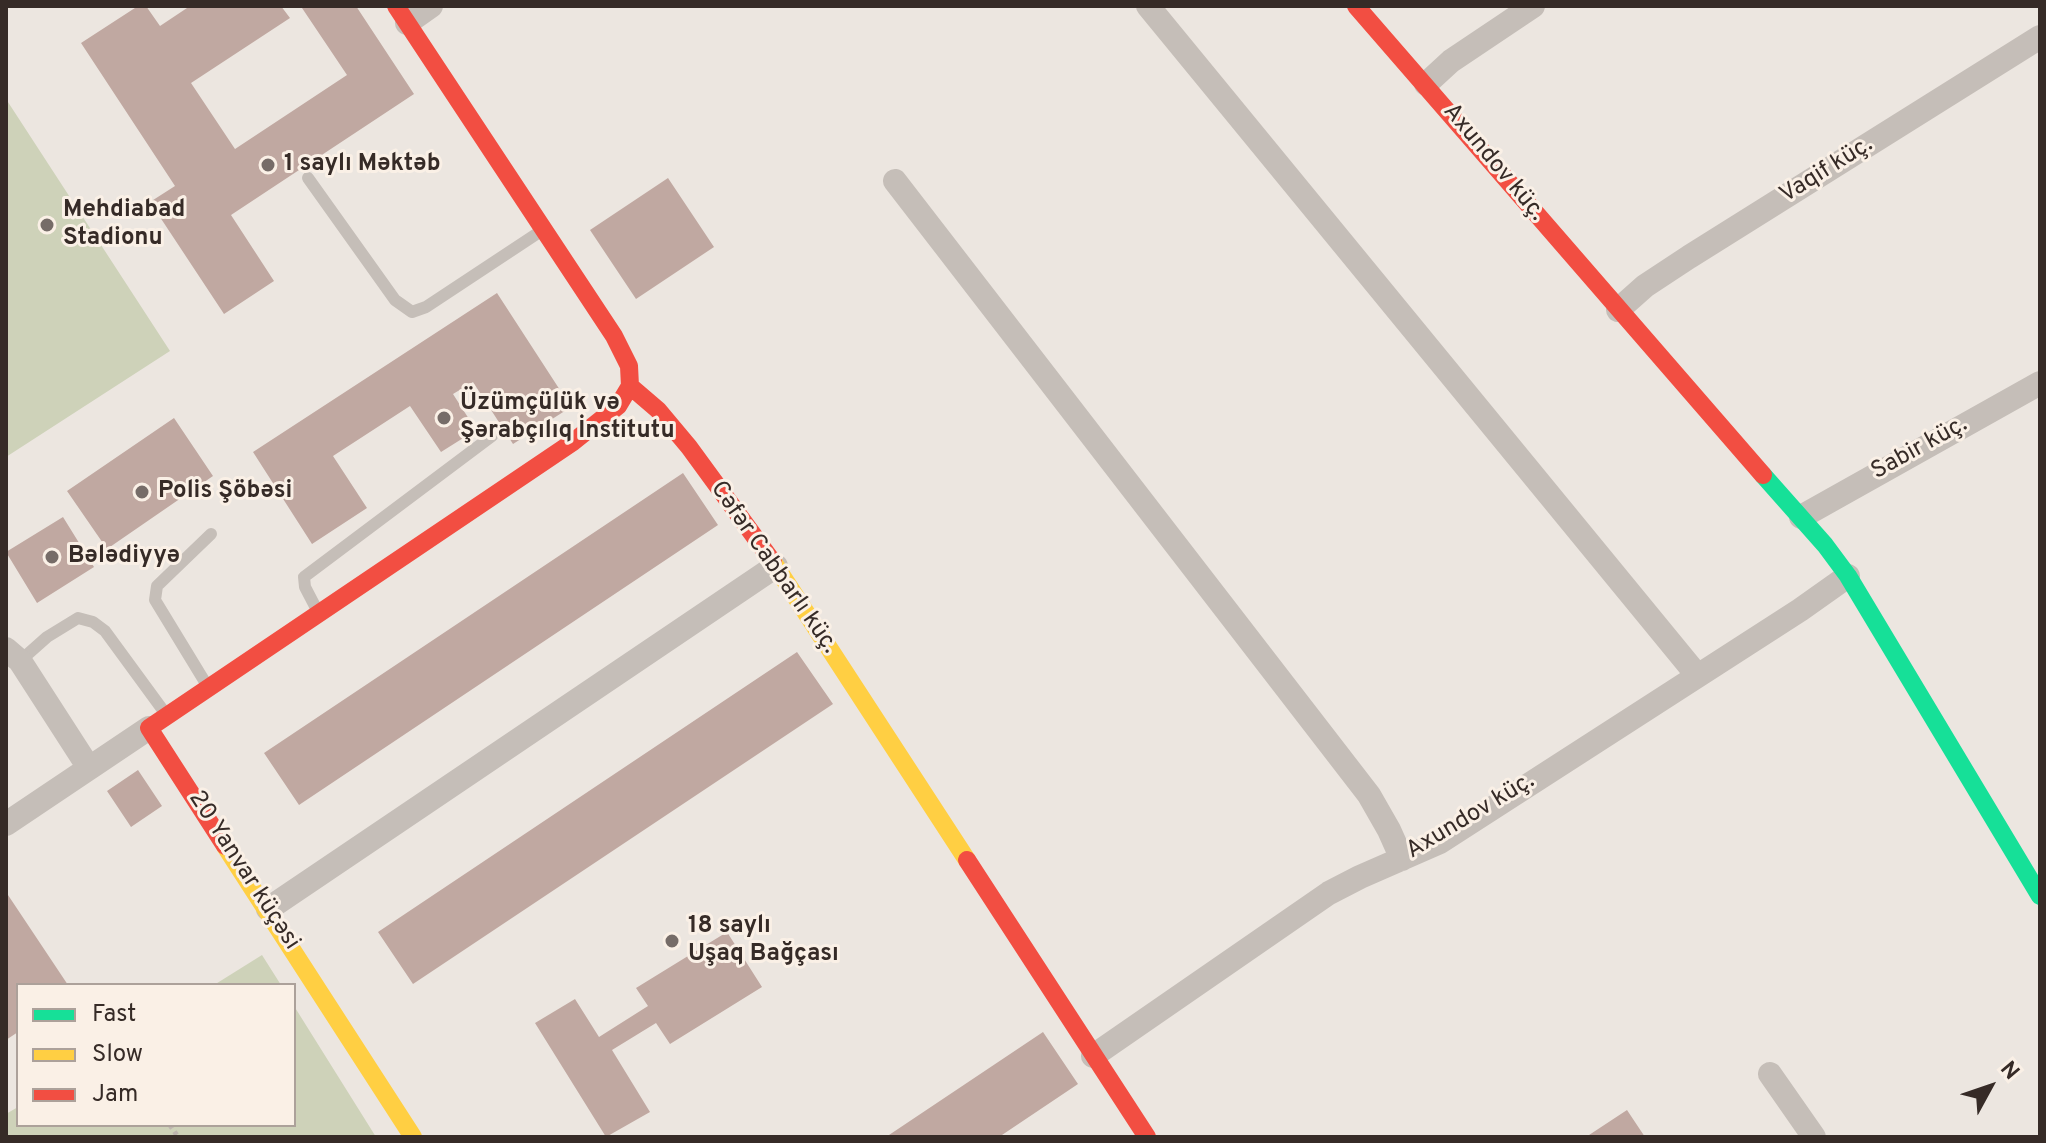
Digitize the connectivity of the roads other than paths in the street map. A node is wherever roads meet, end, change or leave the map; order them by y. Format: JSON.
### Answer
{"nodes":[{"id":1,"x":431,"y":6,"type":"edge"},
{"id":2,"x":1148,"y":6,"type":"edge"},
{"id":3,"x":1356,"y":6,"type":"edge"},
{"id":4,"x":1533,"y":6,"type":"edge"},
{"id":5,"x":401,"y":14,"type":"edge"},
{"id":6,"x":2040,"y":37,"type":"edge"},
{"id":7,"x":1426,"y":84,"type":"junction"},
{"id":8,"x":308,"y":178,"type":"dead end"},
{"id":9,"x":895,"y":181,"type":"dead end"},
{"id":10,"x":544,"y":230,"type":"junction"},
{"id":11,"x":1618,"y":310,"type":"junction"},
{"id":12,"x":2040,"y":383,"type":"edge"},
{"id":13,"x":630,"y":386,"type":"junction"},
{"id":14,"x":492,"y":436,"type":"dead end"},
{"id":15,"x":1801,"y":517,"type":"junction"},
{"id":16,"x":211,"y":534,"type":"dead end"},
{"id":17,"x":776,"y":566,"type":"junction"},
{"id":18,"x":1848,"y":576,"type":"junction"},
{"id":19,"x":319,"y":613,"type":"junction"},
{"id":20,"x":13,"y":655,"type":"edge"},
{"id":21,"x":1697,"y":675,"type":"junction"},
{"id":22,"x":208,"y":687,"type":"junction"},
{"id":23,"x":158,"y":721,"type":"junction"},
{"id":24,"x":89,"y":768,"type":"junction"},
{"id":25,"x":6,"y":824,"type":"edge"},
{"id":26,"x":1402,"y":859,"type":"junction"},
{"id":27,"x":2040,"y":896,"type":"edge"},
{"id":28,"x":268,"y":909,"type":"junction"},
{"id":29,"x":1093,"y":1056,"type":"junction"},
{"id":30,"x":1770,"y":1074,"type":"dead end"},
{"id":31,"x":413,"y":1137,"type":"edge"},
{"id":32,"x":1147,"y":1137,"type":"edge"},
{"id":33,"x":1814,"y":1137,"type":"edge"}],
"edges":[{"from":1,"to":5,"type":"street"},
{"from":2,"to":21,"type":"street"},
{"from":3,"to":7,"type":"street","name":"Axundov küç."},
{"from":4,"to":7,"type":"street"},
{"from":5,"to":10,"type":"street"},
{"from":6,"to":11,"type":"street","name":"Vaqif küç."},
{"from":7,"to":11,"type":"street","name":"Axundov küç."},
{"from":8,"to":10,"type":"lane"},
{"from":9,"to":26,"type":"street"},
{"from":10,"to":13,"type":"street"},
{"from":11,"to":15,"type":"street","name":"Axundov küç."},
{"from":12,"to":15,"type":"street","name":"Sabir küç."},
{"from":13,"to":17,"type":"street","name":"Cəfər Cabbarlı küç."},
{"from":13,"to":19,"type":"street"},
{"from":14,"to":19,"type":"lane"},
{"from":15,"to":18,"type":"street","name":"Axundov küç."},
{"from":16,"to":22,"type":"lane"},
{"from":17,"to":28,"type":"street"},
{"from":17,"to":29,"type":"street","name":"Cəfər Cabbarlı küç."},
{"from":18,"to":21,"type":"street","name":"Axundov küç."},
{"from":18,"to":27,"type":"street","name":"Axundov küç."},
{"from":19,"to":22,"type":"street"},
{"from":20,"to":23,"type":"lane"},
{"from":20,"to":24,"type":"street"},
{"from":21,"to":26,"type":"street","name":"Axundov küç."},
{"from":22,"to":23,"type":"street"},
{"from":23,"to":24,"type":"street"},
{"from":23,"to":28,"type":"street","name":"20 Yanvar küçəsi"},
{"from":24,"to":25,"type":"street"},
{"from":26,"to":29,"type":"street","name":"Axundov küç."},
{"from":28,"to":31,"type":"street","name":"20 Yanvar küçəsi"},
{"from":29,"to":32,"type":"street","name":"Cəfər Cabbarlı küç."},
{"from":30,"to":33,"type":"street"}]}
